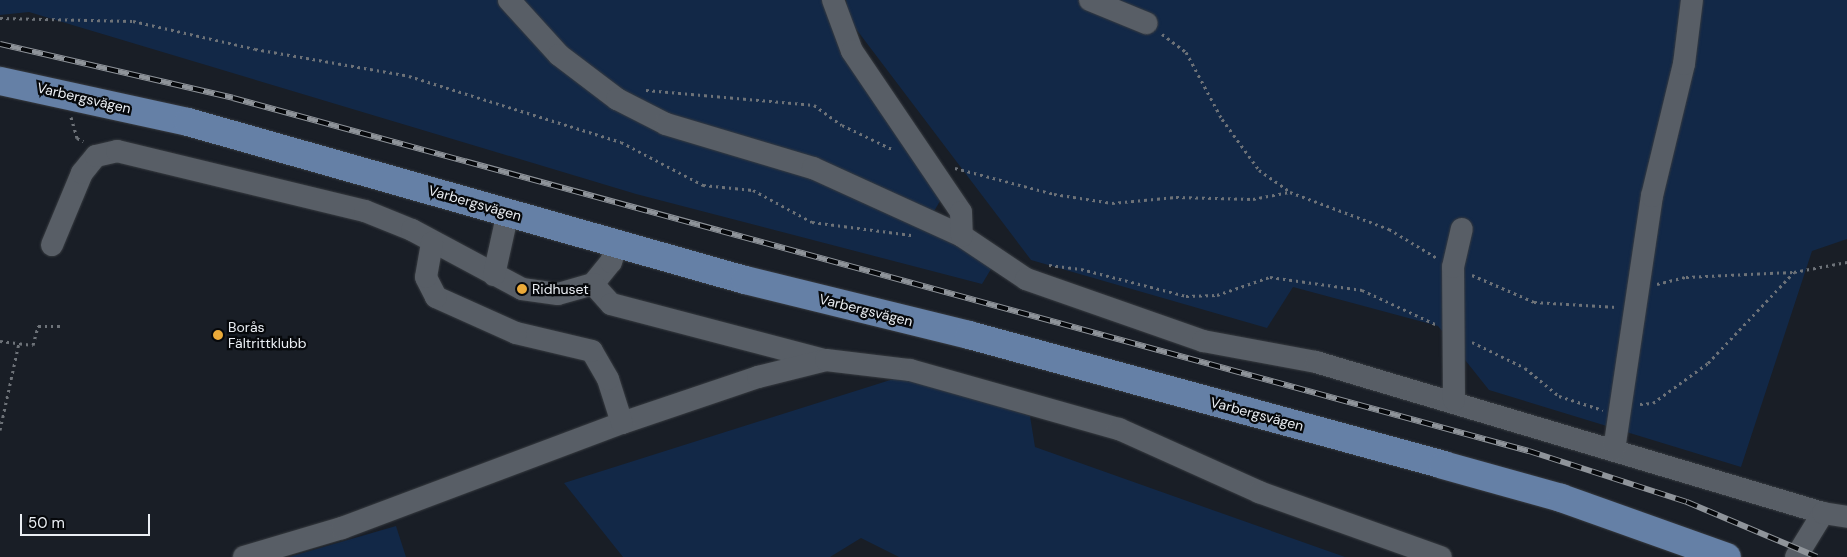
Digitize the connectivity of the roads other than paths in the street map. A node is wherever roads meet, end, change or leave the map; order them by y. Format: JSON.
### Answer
{"nodes":[{"id":1,"x":509,"y":0,"type":"edge"},
{"id":2,"x":834,"y":0,"type":"edge"},
{"id":3,"x":1090,"y":0,"type":"edge"},
{"id":4,"x":1692,"y":0,"type":"edge"},
{"id":5,"x":1146,"y":23,"type":"road end"},
{"id":6,"x":0,"y":80,"type":"edge"},
{"id":7,"x":508,"y":212,"type":"junction"},
{"id":8,"x":1462,"y":229,"type":"dead end"},
{"id":9,"x":953,"y":232,"type":"junction"},
{"id":10,"x":432,"y":243,"type":"junction"},
{"id":11,"x":617,"y":244,"type":"junction"},
{"id":12,"x":52,"y":245,"type":"dead end"},
{"id":13,"x":494,"y":275,"type":"junction"},
{"id":14,"x":593,"y":284,"type":"junction"},
{"id":15,"x":826,"y":360,"type":"junction"},
{"id":16,"x":1454,"y":400,"type":"junction"},
{"id":17,"x":622,"y":423,"type":"junction"},
{"id":18,"x":1614,"y":450,"type":"junction"},
{"id":19,"x":1823,"y":513,"type":"junction"},
{"id":20,"x":1847,"y":517,"type":"edge"},
{"id":21,"x":244,"y":557,"type":"edge"},
{"id":22,"x":1442,"y":557,"type":"edge"},
{"id":23,"x":1727,"y":557,"type":"edge"},
{"id":24,"x":1796,"y":557,"type":"edge"}],
"edges":[{"from":1,"to":9,"type":"street"},
{"from":2,"to":9,"type":"street"},
{"from":3,"to":5,"type":"street"},
{"from":4,"to":18,"type":"street"},
{"from":6,"to":7,"type":"main road","name":"Varbergsvägen"},
{"from":7,"to":11,"type":"main road","name":"Varbergsvägen"},
{"from":7,"to":13,"type":"street"},
{"from":8,"to":16,"type":"street"},
{"from":9,"to":16,"type":"street"},
{"from":10,"to":12,"type":"street"},
{"from":10,"to":13,"type":"street"},
{"from":10,"to":17,"type":"street"},
{"from":11,"to":14,"type":"street"},
{"from":11,"to":23,"type":"main road","name":"Varbergsvägen"},
{"from":13,"to":14,"type":"street"},
{"from":14,"to":15,"type":"street"},
{"from":15,"to":17,"type":"street"},
{"from":15,"to":22,"type":"street"},
{"from":16,"to":18,"type":"street"},
{"from":17,"to":21,"type":"street"},
{"from":18,"to":19,"type":"street"},
{"from":19,"to":20,"type":"street"},
{"from":19,"to":24,"type":"street"}]}
